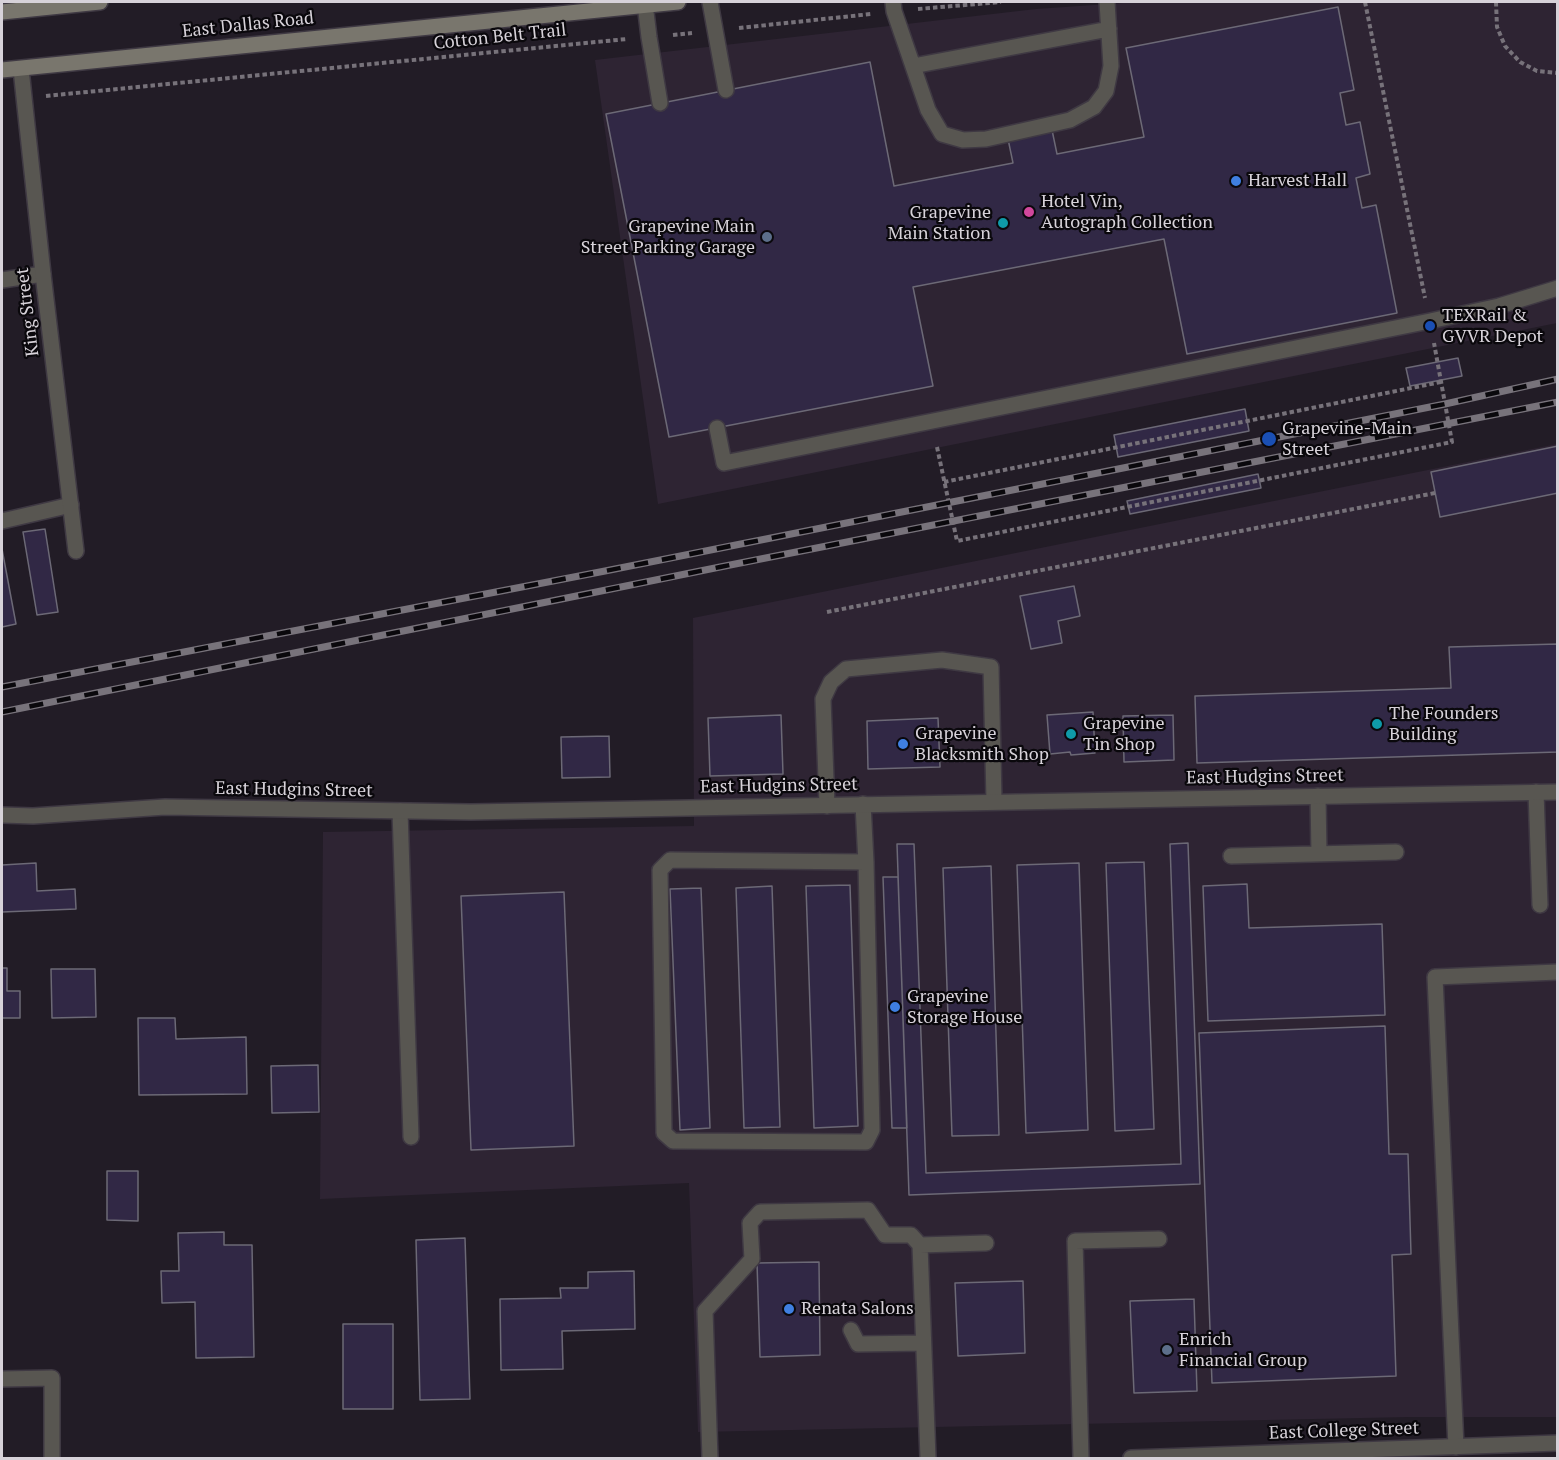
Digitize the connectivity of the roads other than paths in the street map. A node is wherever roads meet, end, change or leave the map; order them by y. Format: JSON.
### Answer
{"nodes":[{"id":1,"x":100,"y":2,"type":"edge"},
{"id":2,"x":678,"y":2,"type":"edge"},
{"id":3,"x":710,"y":2,"type":"edge"},
{"id":4,"x":1107,"y":2,"type":"edge"},
{"id":5,"x":645,"y":3,"type":"edge"},
{"id":6,"x":894,"y":6,"type":"edge"},
{"id":7,"x":2,"y":12,"type":"edge"},
{"id":8,"x":1109,"y":29,"type":"junction"},
{"id":9,"x":913,"y":66,"type":"junction"},
{"id":10,"x":21,"y":69,"type":"junction"},
{"id":11,"x":2,"y":70,"type":"edge"},
{"id":12,"x":726,"y":90,"type":"dead end"},
{"id":13,"x":660,"y":103,"type":"dead end"},
{"id":14,"x":43,"y":274,"type":"junction"},
{"id":15,"x":2,"y":280,"type":"edge"},
{"id":16,"x":1557,"y":288,"type":"edge"},
{"id":17,"x":717,"y":428,"type":"dead end"},
{"id":18,"x":71,"y":506,"type":"junction"},
{"id":19,"x":2,"y":521,"type":"edge"},
{"id":20,"x":76,"y":551,"type":"dead end"},
{"id":21,"x":1536,"y":792,"type":"junction"},
{"id":22,"x":1557,"y":792,"type":"edge"},
{"id":23,"x":1318,"y":796,"type":"junction"},
{"id":24,"x":994,"y":801,"type":"junction"},
{"id":25,"x":863,"y":804,"type":"junction"},
{"id":26,"x":827,"y":806,"type":"junction"},
{"id":27,"x":400,"y":811,"type":"junction"},
{"id":28,"x":2,"y":815,"type":"edge"},
{"id":29,"x":1396,"y":852,"type":"dead end"},
{"id":30,"x":1319,"y":854,"type":"junction"},
{"id":31,"x":1231,"y":856,"type":"dead end"},
{"id":32,"x":866,"y":862,"type":"junction"},
{"id":33,"x":1540,"y":905,"type":"dead end"},
{"id":34,"x":1557,"y":972,"type":"edge"},
{"id":35,"x":411,"y":1137,"type":"dead end"},
{"id":36,"x":1159,"y":1239,"type":"dead end"},
{"id":37,"x":986,"y":1243,"type":"dead end"},
{"id":38,"x":920,"y":1245,"type":"junction"},
{"id":39,"x":851,"y":1330,"type":"dead end"},
{"id":40,"x":923,"y":1343,"type":"junction"},
{"id":41,"x":2,"y":1379,"type":"edge"},
{"id":42,"x":1557,"y":1443,"type":"edge"},
{"id":43,"x":1456,"y":1447,"type":"junction"},
{"id":44,"x":52,"y":1458,"type":"edge"},
{"id":45,"x":710,"y":1458,"type":"edge"},
{"id":46,"x":928,"y":1458,"type":"edge"},
{"id":47,"x":1081,"y":1458,"type":"edge"},
{"id":48,"x":1131,"y":1458,"type":"edge"}],
"edges":[{"from":1,"to":7,"type":"main road"},
{"from":2,"to":5,"type":"main road","name":"East Dallas Road"},
{"from":3,"to":12,"type":"street"},
{"from":4,"to":8,"type":"street"},
{"from":5,"to":10,"type":"main road","name":"East Dallas Road"},
{"from":5,"to":13,"type":"street"},
{"from":6,"to":9,"type":"street"},
{"from":8,"to":9,"type":"street"},
{"from":8,"to":9,"type":"street"},
{"from":10,"to":11,"type":"main road","name":"East Dallas Road"},
{"from":10,"to":14,"type":"street","name":"King Street"},
{"from":14,"to":15,"type":"street"},
{"from":14,"to":18,"type":"street","name":"King Street"},
{"from":16,"to":17,"type":"street"},
{"from":18,"to":19,"type":"street"},
{"from":18,"to":20,"type":"street","name":"King Street"},
{"from":21,"to":22,"type":"street","name":"East Hudgins Street"},
{"from":21,"to":23,"type":"street","name":"East Hudgins Street"},
{"from":21,"to":33,"type":"street"},
{"from":23,"to":24,"type":"street","name":"East Hudgins Street"},
{"from":23,"to":30,"type":"street"},
{"from":24,"to":25,"type":"street","name":"East Hudgins Street"},
{"from":24,"to":26,"type":"street"},
{"from":25,"to":26,"type":"street","name":"East Hudgins Street"},
{"from":25,"to":32,"type":"street"},
{"from":26,"to":27,"type":"street","name":"East Hudgins Street"},
{"from":27,"to":28,"type":"street","name":"East Hudgins Street"},
{"from":27,"to":35,"type":"street"},
{"from":29,"to":30,"type":"street"},
{"from":30,"to":31,"type":"street"},
{"from":32,"to":32,"type":"street"},
{"from":34,"to":43,"type":"street"},
{"from":36,"to":47,"type":"street"},
{"from":37,"to":38,"type":"street"},
{"from":38,"to":40,"type":"street"},
{"from":38,"to":45,"type":"street"},
{"from":39,"to":40,"type":"street"},
{"from":40,"to":46,"type":"street"},
{"from":41,"to":44,"type":"street"},
{"from":42,"to":43,"type":"street","name":"East College Street"},
{"from":43,"to":48,"type":"street","name":"East College Street"}]}
